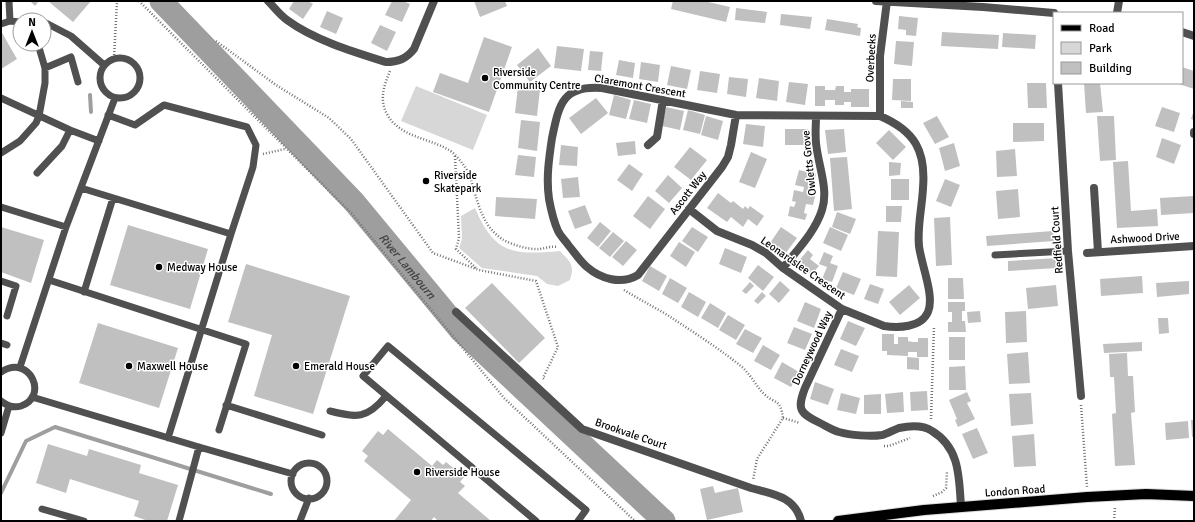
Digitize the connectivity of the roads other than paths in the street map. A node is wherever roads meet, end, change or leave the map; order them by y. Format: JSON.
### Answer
{"nodes":[{"id":1,"x":9,"y":1,"type":"edge"},
{"id":2,"x":268,"y":1,"type":"edge"},
{"id":3,"x":434,"y":1,"type":"edge"},
{"id":4,"x":876,"y":1,"type":"edge"},
{"id":5,"x":1119,"y":1,"type":"edge"},
{"id":6,"x":887,"y":2,"type":"edge"},
{"id":7,"x":1117,"y":12,"type":"edge"},
{"id":8,"x":1053,"y":13,"type":"edge"},
{"id":9,"x":10,"y":21,"type":"joint"},
{"id":10,"x":1,"y":24,"type":"edge"},
{"id":11,"x":52,"y":27,"type":"edge"},
{"id":12,"x":1183,"y":32,"type":"edge"},
{"id":13,"x":1194,"y":36,"type":"edge"},
{"id":14,"x":40,"y":52,"type":"edge"},
{"id":15,"x":104,"y":65,"type":"junction"},
{"id":16,"x":45,"y":68,"type":"junction"},
{"id":17,"x":78,"y":82,"type":"dead end"},
{"id":18,"x":1058,"y":84,"type":"edge"},
{"id":19,"x":1,"y":98,"type":"edge"},
{"id":20,"x":115,"y":98,"type":"junction"},
{"id":21,"x":663,"y":100,"type":"junction"},
{"id":22,"x":108,"y":115,"type":"junction"},
{"id":23,"x":736,"y":115,"type":"junction"},
{"id":24,"x":39,"y":116,"type":"junction"},
{"id":25,"x":816,"y":116,"type":"junction"},
{"id":26,"x":880,"y":116,"type":"junction"},
{"id":27,"x":70,"y":130,"type":"junction"},
{"id":28,"x":99,"y":141,"type":"junction"},
{"id":29,"x":648,"y":145,"type":"dead end"},
{"id":30,"x":1,"y":153,"type":"edge"},
{"id":31,"x":37,"y":173,"type":"dead end"},
{"id":32,"x":81,"y":188,"type":"junction"},
{"id":33,"x":1094,"y":188,"type":"dead end"},
{"id":34,"x":113,"y":198,"type":"junction"},
{"id":35,"x":1,"y":207,"type":"edge"},
{"id":36,"x":689,"y":209,"type":"junction"},
{"id":37,"x":66,"y":227,"type":"junction"},
{"id":38,"x":231,"y":234,"type":"junction"},
{"id":39,"x":1194,"y":246,"type":"edge"},
{"id":40,"x":1068,"y":250,"type":"junction"},
{"id":41,"x":1098,"y":252,"type":"junction"},
{"id":42,"x":1087,"y":253,"type":"dead end"},
{"id":43,"x":995,"y":255,"type":"dead end"},
{"id":44,"x":783,"y":268,"type":"junction"},
{"id":45,"x":638,"y":275,"type":"joint"},
{"id":46,"x":49,"y":280,"type":"junction"},
{"id":47,"x":1,"y":281,"type":"edge"},
{"id":48,"x":84,"y":292,"type":"junction"},
{"id":49,"x":842,"y":309,"type":"junction"},
{"id":50,"x":456,"y":312,"type":"dead end"},
{"id":51,"x":7,"y":316,"type":"dead end"},
{"id":52,"x":201,"y":331,"type":"junction"},
{"id":53,"x":20,"y":367,"type":"junction"},
{"id":54,"x":1,"y":372,"type":"edge"},
{"id":55,"x":386,"y":396,"type":"junction"},
{"id":56,"x":1081,"y":396,"type":"road end"},
{"id":57,"x":32,"y":397,"type":"junction"},
{"id":58,"x":1,"y":401,"type":"edge"},
{"id":59,"x":226,"y":405,"type":"junction"},
{"id":60,"x":10,"y":406,"type":"junction"},
{"id":61,"x":330,"y":411,"type":"dead end"},
{"id":62,"x":219,"y":430,"type":"dead end"},
{"id":63,"x":1,"y":433,"type":"edge"},
{"id":64,"x":322,"y":435,"type":"dead end"},
{"id":65,"x":168,"y":438,"type":"junction"},
{"id":66,"x":199,"y":447,"type":"junction"},
{"id":67,"x":293,"y":474,"type":"junction"},
{"id":68,"x":1194,"y":496,"type":"edge"},
{"id":69,"x":309,"y":498,"type":"junction"},
{"id":70,"x":961,"y":507,"type":"junction"},
{"id":71,"x":42,"y":509,"type":"dead end"},
{"id":72,"x":84,"y":521,"type":"edge"},
{"id":73,"x":179,"y":521,"type":"edge"},
{"id":74,"x":300,"y":521,"type":"edge"},
{"id":75,"x":536,"y":521,"type":"edge"},
{"id":76,"x":578,"y":521,"type":"edge"},
{"id":77,"x":801,"y":521,"type":"edge"},
{"id":78,"x":838,"y":521,"type":"edge"}],
"edges":[{"from":1,"to":9,"type":"lane"},
{"from":2,"to":3,"type":"street"},
{"from":4,"to":6,"type":"street"},
{"from":5,"to":7,"type":"street"},
{"from":6,"to":8,"type":"street"},
{"from":6,"to":26,"type":"street","name":"Overbecks"},
{"from":9,"to":10,"type":"lane"},
{"from":11,"to":15,"type":"lane"},
{"from":12,"to":13,"type":"street"},
{"from":14,"to":16,"type":"lane"},
{"from":15,"to":20,"type":"lane"},
{"from":15,"to":20,"type":"lane"},
{"from":16,"to":17,"type":"lane"},
{"from":16,"to":24,"type":"lane"},
{"from":18,"to":40,"type":"street","name":"Redfield Court"},
{"from":19,"to":24,"type":"lane"},
{"from":20,"to":22,"type":"lane"},
{"from":21,"to":23,"type":"street","name":"Claremont Crescent"},
{"from":21,"to":29,"type":"street"},
{"from":21,"to":45,"type":"street","name":"Claremont Crescent"},
{"from":22,"to":28,"type":"lane"},
{"from":22,"to":38,"type":"lane"},
{"from":23,"to":25,"type":"street","name":"Claremont Crescent"},
{"from":23,"to":36,"type":"street","name":"Ascott Way"},
{"from":24,"to":27,"type":"lane"},
{"from":24,"to":30,"type":"lane"},
{"from":25,"to":26,"type":"street","name":"Claremont Crescent"},
{"from":25,"to":44,"type":"street","name":"Owletts Grove"},
{"from":26,"to":49,"type":"street","name":"Leonardslee Crescent"},
{"from":27,"to":28,"type":"lane"},
{"from":27,"to":31,"type":"lane"},
{"from":28,"to":32,"type":"lane"},
{"from":32,"to":34,"type":"lane"},
{"from":32,"to":37,"type":"lane"},
{"from":33,"to":41,"type":"street","name":"Ashwood Drive"},
{"from":34,"to":38,"type":"lane"},
{"from":34,"to":48,"type":"lane"},
{"from":35,"to":37,"type":"lane"},
{"from":36,"to":44,"type":"street","name":"Leonardslee Crescent"},
{"from":36,"to":45,"type":"street","name":"Ascott Way"},
{"from":37,"to":46,"type":"lane"},
{"from":38,"to":52,"type":"lane"},
{"from":39,"to":41,"type":"street","name":"Ashwood Drive"},
{"from":40,"to":43,"type":"lane"},
{"from":40,"to":56,"type":"street","name":"Redfield Court"},
{"from":41,"to":42,"type":"street","name":"Ashwood Drive"},
{"from":44,"to":49,"type":"street","name":"Leonardslee Crescent"},
{"from":46,"to":48,"type":"lane"},
{"from":46,"to":53,"type":"lane"},
{"from":47,"to":51,"type":"lane"},
{"from":48,"to":52,"type":"lane"},
{"from":49,"to":70,"type":"street","name":"Dorneywood Way"},
{"from":50,"to":77,"type":"street","name":"Brookvale Court"},
{"from":52,"to":59,"type":"lane"},
{"from":52,"to":65,"type":"lane"},
{"from":53,"to":54,"type":"lane"},
{"from":53,"to":57,"type":"lane"},
{"from":55,"to":61,"type":"lane"},
{"from":55,"to":75,"type":"lane"},
{"from":55,"to":76,"type":"lane"},
{"from":57,"to":60,"type":"lane"},
{"from":57,"to":65,"type":"lane"},
{"from":58,"to":60,"type":"lane"},
{"from":59,"to":62,"type":"lane"},
{"from":59,"to":64,"type":"lane"},
{"from":60,"to":63,"type":"lane"},
{"from":65,"to":66,"type":"lane"},
{"from":66,"to":67,"type":"lane"},
{"from":66,"to":73,"type":"lane"},
{"from":67,"to":69,"type":"lane"},
{"from":67,"to":69,"type":"lane"},
{"from":68,"to":70,"type":"main road","name":"London Road"},
{"from":69,"to":74,"type":"lane"},
{"from":70,"to":78,"type":"main road","name":"London Road"},
{"from":71,"to":72,"type":"lane"}]}
